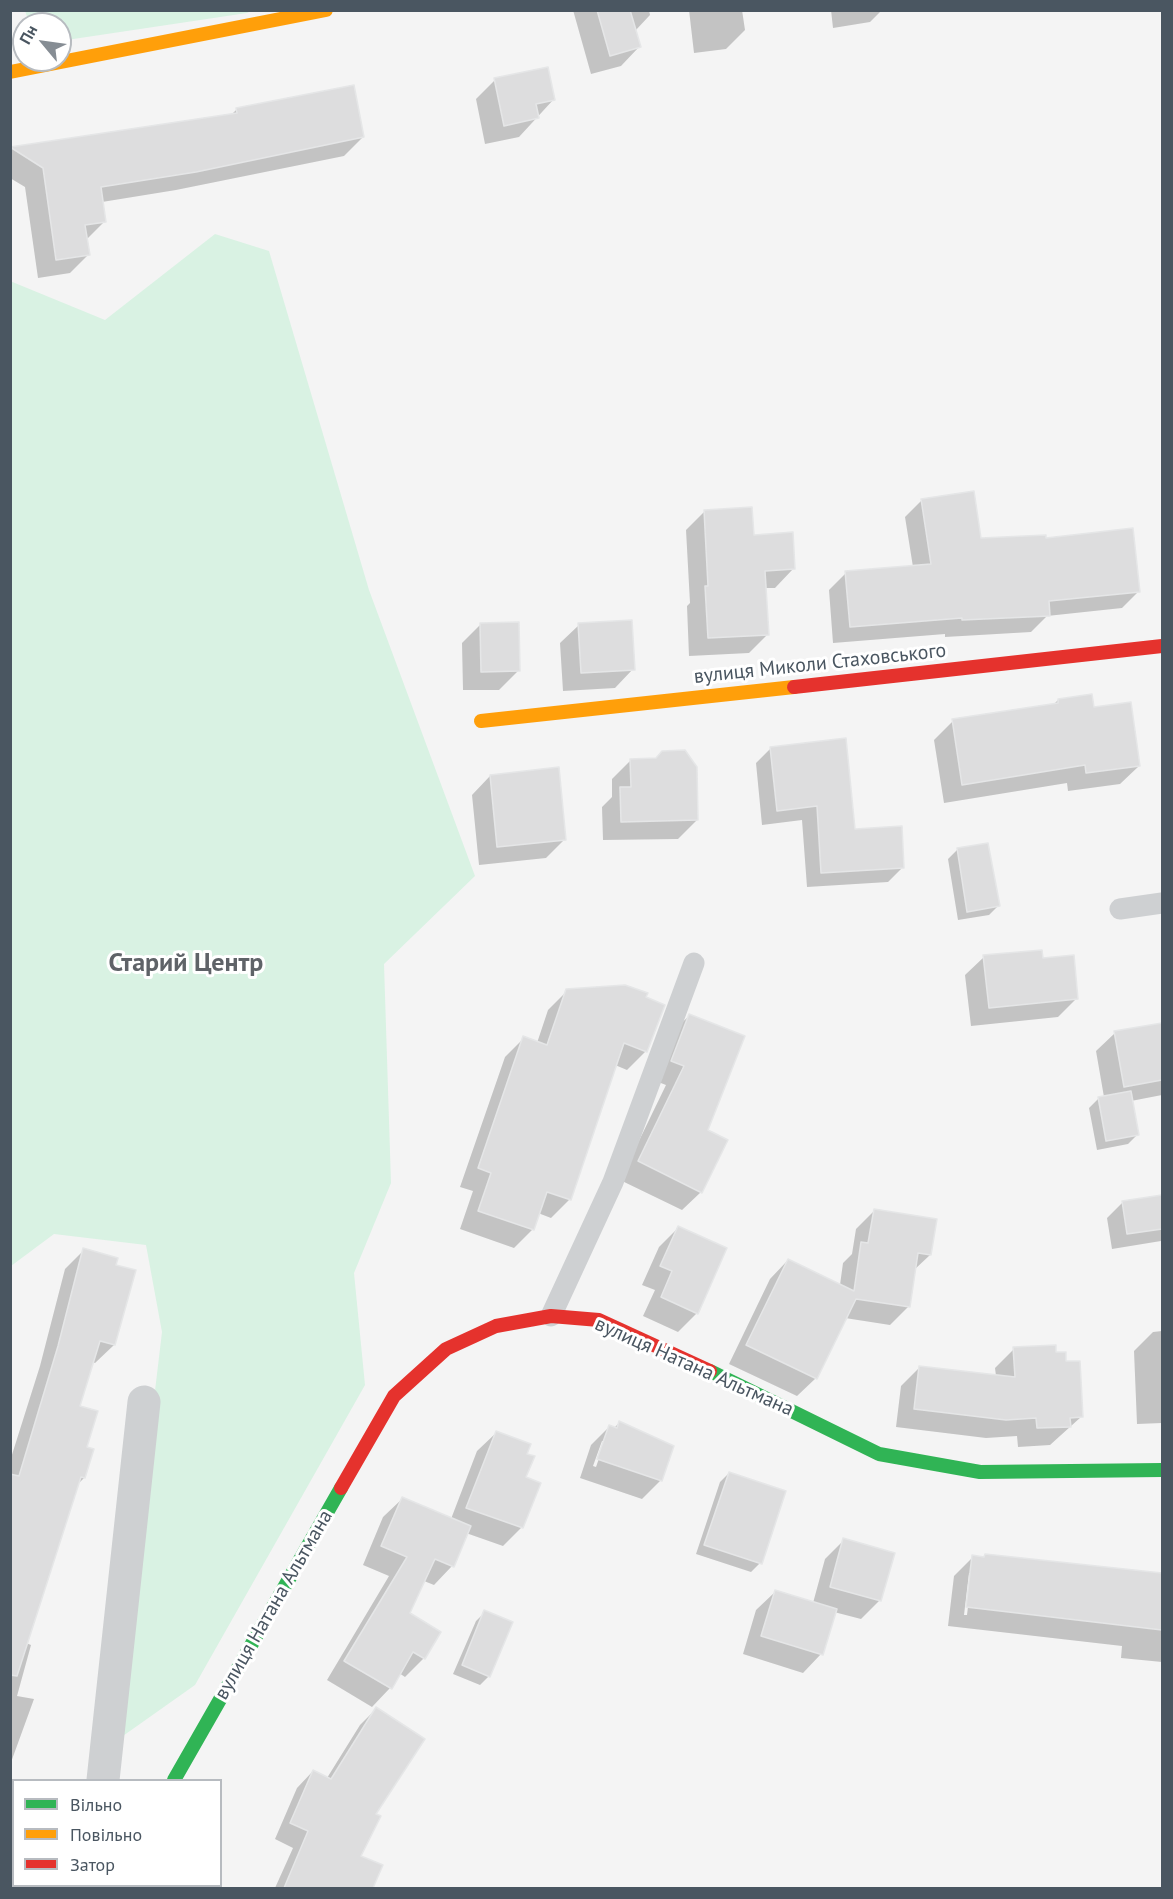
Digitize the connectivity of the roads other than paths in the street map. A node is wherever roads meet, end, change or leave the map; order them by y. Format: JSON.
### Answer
{"nodes":[{"id":1,"x":326,"y":10,"type":"edge"},
{"id":2,"x":10,"y":72,"type":"edge"},
{"id":3,"x":1162,"y":646,"type":"edge"},
{"id":4,"x":481,"y":721,"type":"dead end"},
{"id":5,"x":1162,"y":903,"type":"edge"},
{"id":6,"x":1120,"y":909,"type":"dead end"},
{"id":7,"x":694,"y":963,"type":"dead end"},
{"id":8,"x":551,"y":1316,"type":"junction"},
{"id":9,"x":144,"y":1402,"type":"dead end"},
{"id":10,"x":1162,"y":1470,"type":"edge"},
{"id":11,"x":103,"y":1779,"type":"edge"},
{"id":12,"x":175,"y":1779,"type":"edge"}],
"edges":[{"from":1,"to":2,"type":"street"},
{"from":3,"to":4,"type":"street","name":"вулиця Миколи Стаховського"},
{"from":5,"to":6,"type":"lane"},
{"from":7,"to":8,"type":"lane"},
{"from":8,"to":10,"type":"street","name":"вулиця Натана Альтмана"},
{"from":8,"to":12,"type":"street","name":"вулиця Натана Альтмана"},
{"from":9,"to":11,"type":"street"}]}
